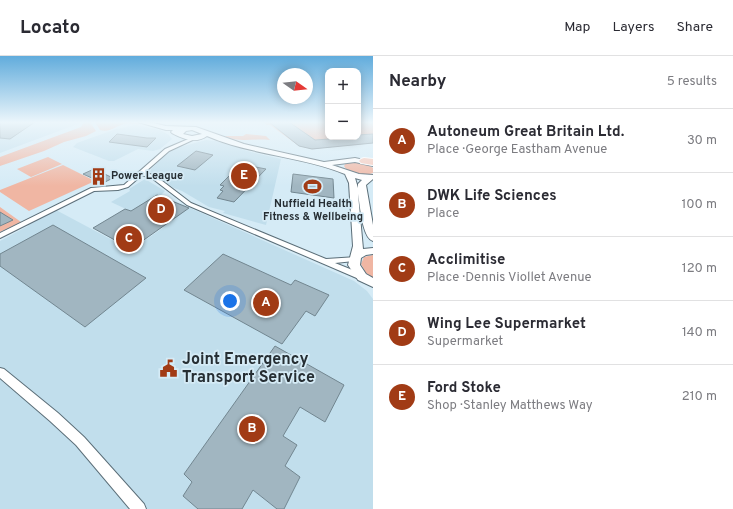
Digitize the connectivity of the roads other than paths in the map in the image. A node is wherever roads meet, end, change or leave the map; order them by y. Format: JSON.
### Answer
{"nodes":[{"id":1,"x":175,"y":143,"type":"edge"},
{"id":2,"x":182,"y":143,"type":"edge"},
{"id":3,"x":235,"y":143,"type":"edge"},
{"id":4,"x":172,"y":147,"type":"junction"},
{"id":5,"x":370,"y":162,"type":"edge"},
{"id":6,"x":345,"y":168,"type":"junction"},
{"id":7,"x":141,"y":173,"type":"junction"},
{"id":8,"x":372,"y":177,"type":"edge"},
{"id":9,"x":369,"y":211,"type":"edge"},
{"id":10,"x":0,"y":236,"type":"edge"},
{"id":11,"x":373,"y":238,"type":"edge"},
{"id":12,"x":373,"y":251,"type":"edge"},
{"id":13,"x":355,"y":258,"type":"junction"},
{"id":14,"x":326,"y":261,"type":"junction"},
{"id":15,"x":370,"y":282,"type":"edge"},
{"id":16,"x":0,"y":372,"type":"edge"},
{"id":17,"x":140,"y":509,"type":"edge"}],
"edges":[{"from":1,"to":4,"type":"street"},
{"from":2,"to":4,"type":"street"},
{"from":3,"to":6,"type":"main road"},
{"from":4,"to":7,"type":"street"},
{"from":5,"to":6,"type":"main road"},
{"from":6,"to":8,"type":"main road"},
{"from":6,"to":13,"type":"main road"},
{"from":7,"to":10,"type":"street"},
{"from":7,"to":14,"type":"street"},
{"from":8,"to":9,"type":"main road"},
{"from":9,"to":11,"type":"main road"},
{"from":12,"to":13,"type":"main road"},
{"from":13,"to":14,"type":"street"},
{"from":13,"to":15,"type":"main road"},
{"from":14,"to":15,"type":"street"},
{"from":16,"to":17,"type":"street"}]}
